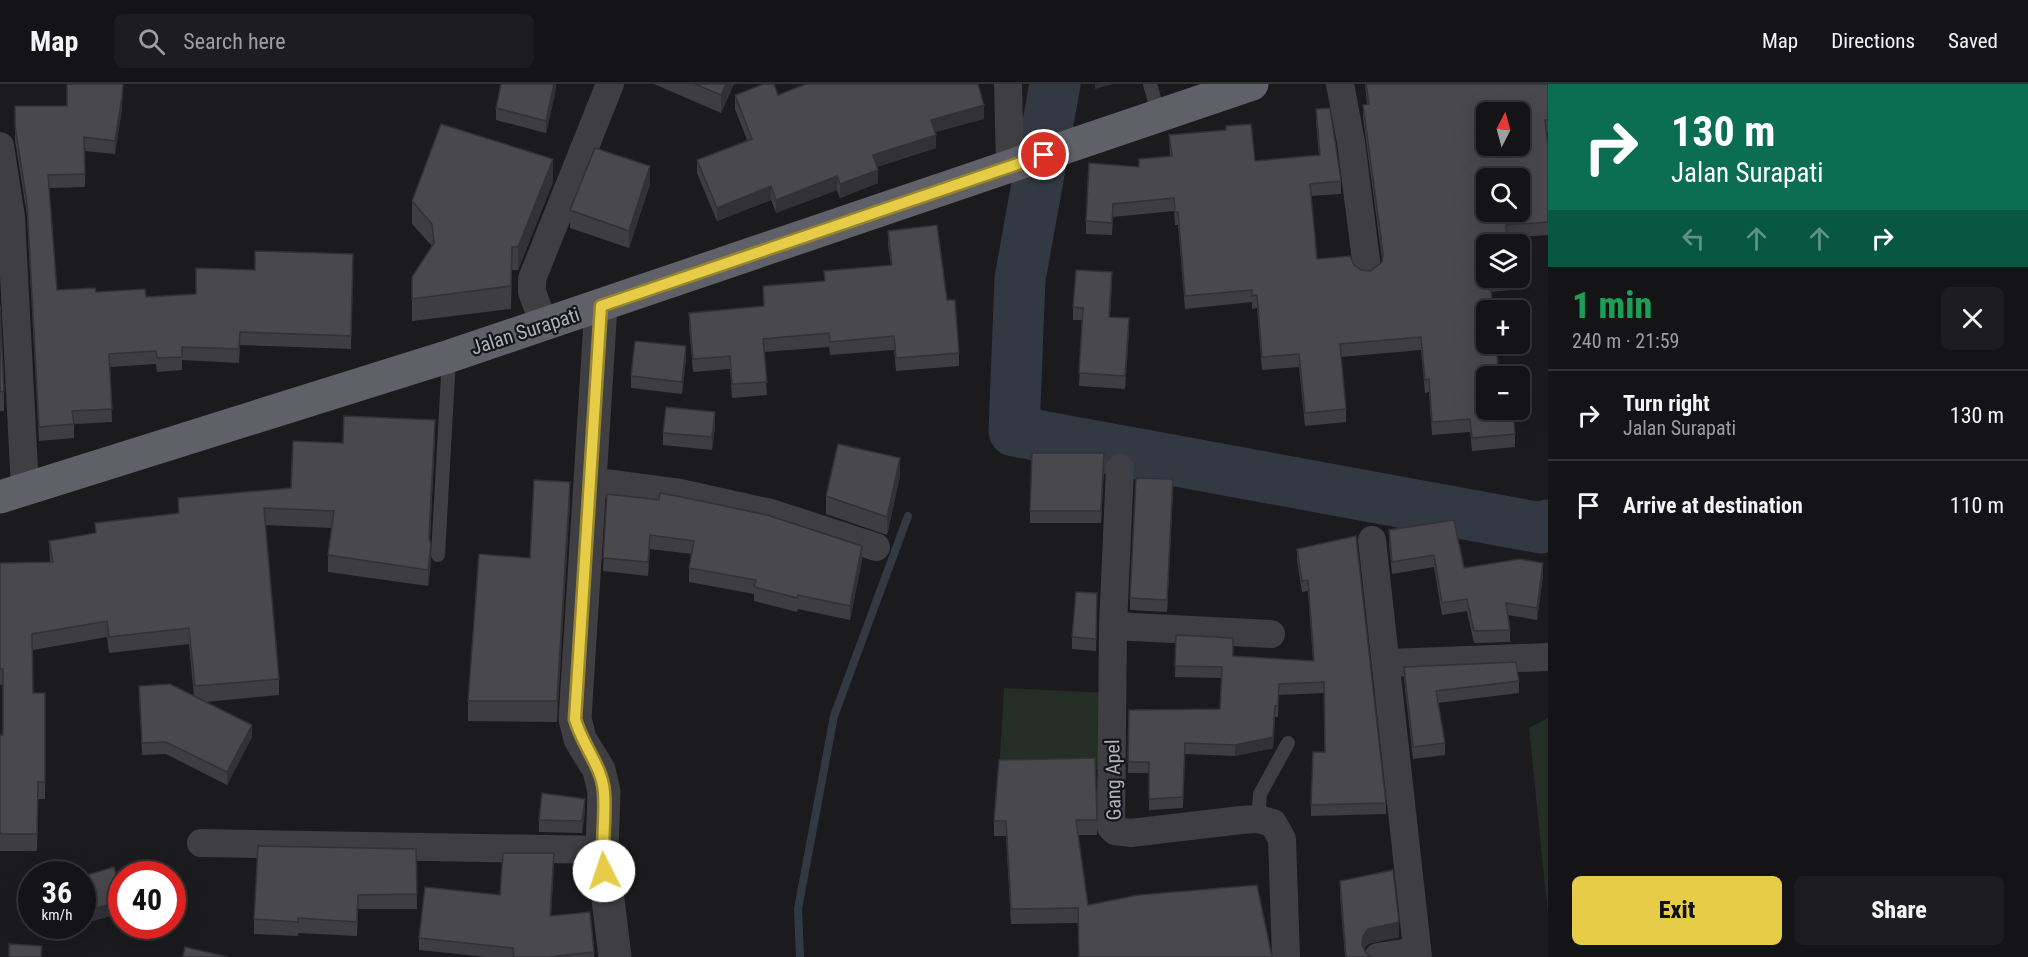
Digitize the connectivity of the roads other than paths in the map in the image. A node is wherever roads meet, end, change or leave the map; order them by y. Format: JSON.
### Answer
{"nodes":[{"id":1,"x":610,"y":84,"type":"edge"},
{"id":2,"x":1008,"y":84,"type":"edge"},
{"id":3,"x":1150,"y":84,"type":"edge"},
{"id":4,"x":1252,"y":84,"type":"edge"},
{"id":5,"x":1340,"y":84,"type":"edge"},
{"id":6,"x":1159,"y":116,"type":"junction"},
{"id":7,"x":0,"y":146,"type":"edge"},
{"id":8,"x":1018,"y":164,"type":"junction"},
{"id":9,"x":1367,"y":268,"type":"edge"},
{"id":10,"x":601,"y":306,"type":"junction"},
{"id":11,"x":544,"y":324,"type":"junction"},
{"id":12,"x":450,"y":356,"type":"junction"},
{"id":13,"x":1120,"y":468,"type":"dead end"},
{"id":14,"x":590,"y":481,"type":"junction"},
{"id":15,"x":12,"y":493,"type":"edge"},
{"id":16,"x":1372,"y":540,"type":"dead end"},
{"id":17,"x":876,"y":547,"type":"dead end"},
{"id":18,"x":438,"y":555,"type":"dead end"},
{"id":19,"x":1113,"y":626,"type":"junction"},
{"id":20,"x":1271,"y":634,"type":"dead end"},
{"id":21,"x":1548,"y":657,"type":"edge"},
{"id":22,"x":1387,"y":663,"type":"junction"},
{"id":23,"x":1288,"y":743,"type":"dead end"},
{"id":24,"x":1258,"y":819,"type":"junction"},
{"id":25,"x":201,"y":843,"type":"dead end"},
{"id":26,"x":602,"y":850,"type":"junction"},
{"id":27,"x":1418,"y":954,"type":"edge"},
{"id":28,"x":615,"y":957,"type":"edge"},
{"id":29,"x":1286,"y":957,"type":"edge"},
{"id":30,"x":1378,"y":957,"type":"edge"}],
"edges":[{"from":1,"to":11,"type":"street"},
{"from":2,"to":8,"type":"street"},
{"from":3,"to":6,"type":"lane"},
{"from":4,"to":6,"type":"highway","name":"Jalan Surapati"},
{"from":5,"to":9,"type":"street"},
{"from":6,"to":8,"type":"highway","name":"Jalan Surapati"},
{"from":7,"to":15,"type":"street"},
{"from":8,"to":10,"type":"highway","name":"Jalan Surapati"},
{"from":10,"to":11,"type":"highway","name":"Jalan Surapati"},
{"from":10,"to":14,"type":"street"},
{"from":11,"to":12,"type":"highway","name":"Jalan Surapati"},
{"from":12,"to":15,"type":"highway","name":"Jalan Surapati"},
{"from":12,"to":18,"type":"lane"},
{"from":13,"to":19,"type":"street","name":"Gang Apel"},
{"from":14,"to":17,"type":"street"},
{"from":14,"to":26,"type":"street"},
{"from":16,"to":22,"type":"street"},
{"from":19,"to":20,"type":"street"},
{"from":19,"to":24,"type":"street","name":"Gang Apel"},
{"from":21,"to":22,"type":"street"},
{"from":22,"to":27,"type":"street"},
{"from":23,"to":24,"type":"lane"},
{"from":24,"to":29,"type":"street"},
{"from":25,"to":26,"type":"street"},
{"from":26,"to":28,"type":"street"},
{"from":27,"to":30,"type":"street"}]}
